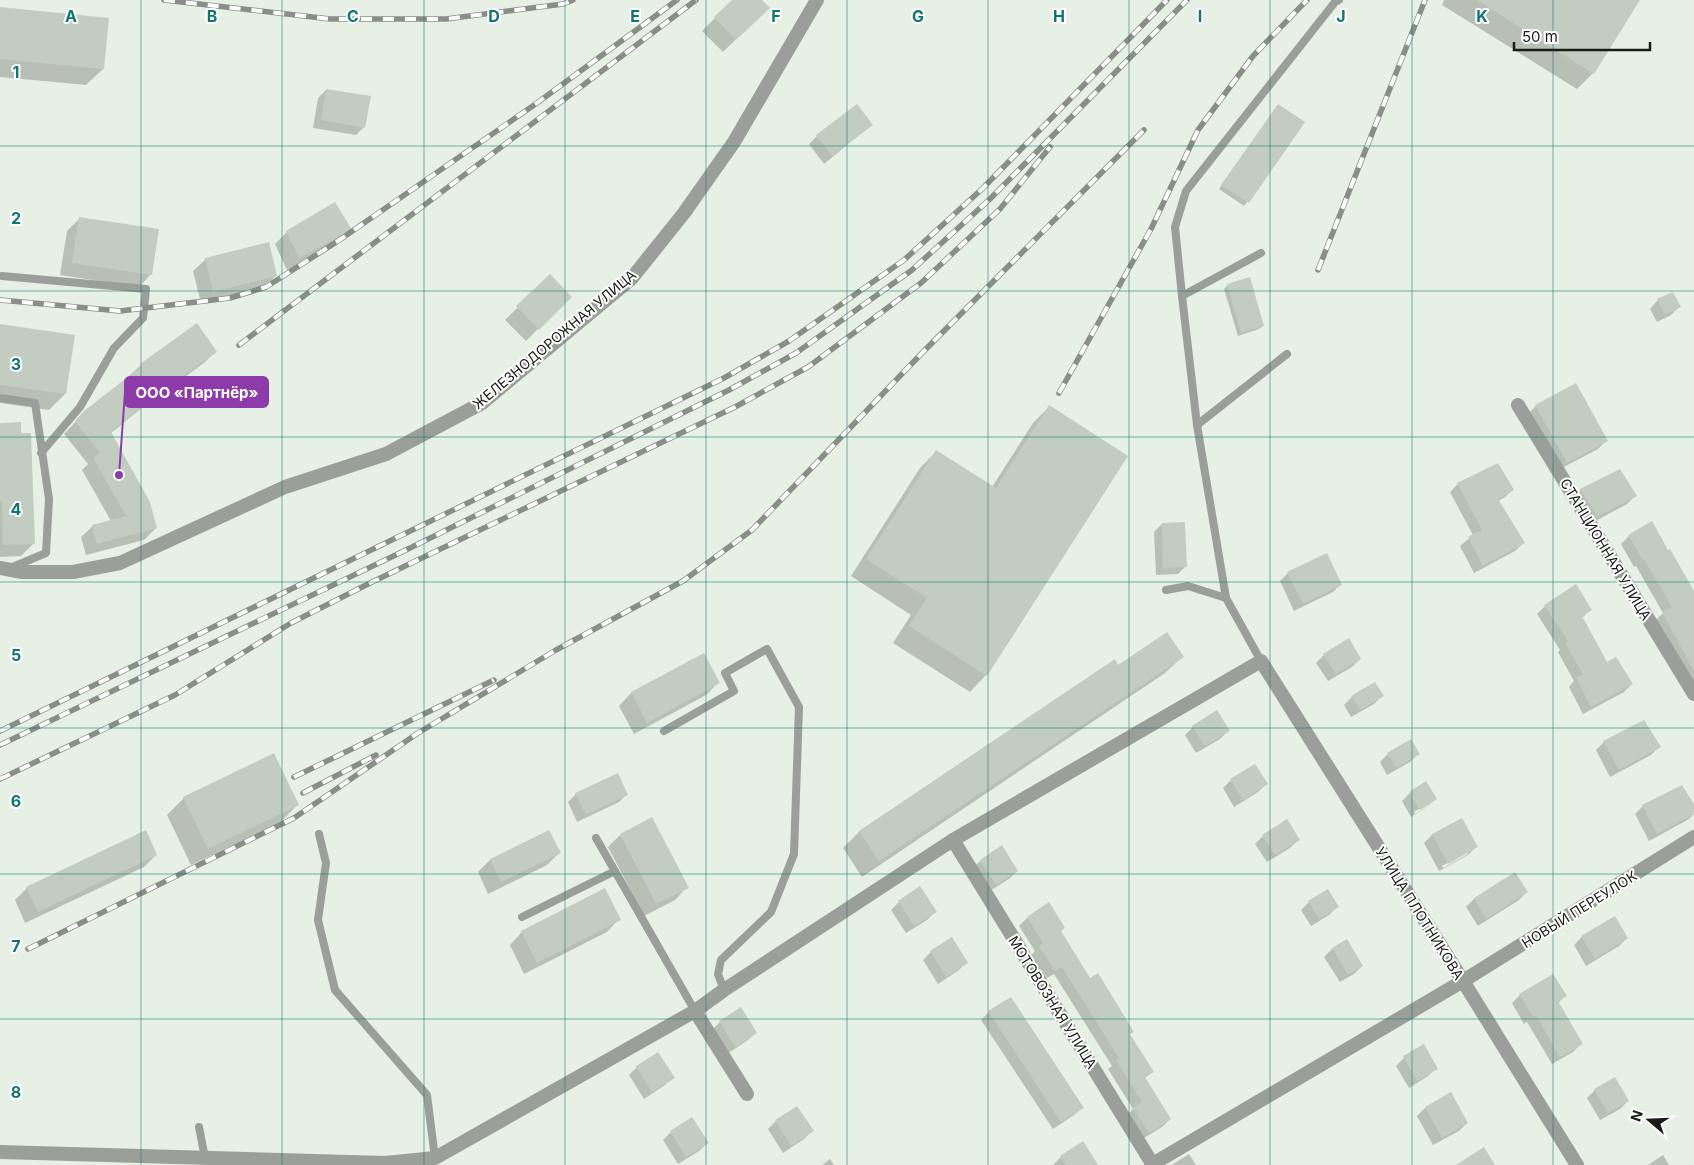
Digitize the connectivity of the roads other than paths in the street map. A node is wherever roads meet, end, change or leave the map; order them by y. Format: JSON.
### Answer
{"nodes":[{"id":1,"x":817,"y":0,"type":"edge"},
{"id":2,"x":1339,"y":0,"type":"edge"},
{"id":3,"x":1261,"y":253,"type":"dead end"},
{"id":4,"x":2,"y":276,"type":"dead end"},
{"id":5,"x":1182,"y":296,"type":"junction"},
{"id":6,"x":1287,"y":354,"type":"dead end"},
{"id":7,"x":0,"y":398,"type":"edge"},
{"id":8,"x":1518,"y":405,"type":"dead end"},
{"id":9,"x":1197,"y":425,"type":"junction"},
{"id":10,"x":41,"y":453,"type":"junction"},
{"id":11,"x":3,"y":569,"type":"edge"},
{"id":12,"x":1166,"y":590,"type":"dead end"},
{"id":13,"x":1226,"y":598,"type":"junction"},
{"id":14,"x":1261,"y":661,"type":"junction"},
{"id":15,"x":1694,"y":694,"type":"edge"},
{"id":16,"x":664,"y":731,"type":"dead end"},
{"id":17,"x":319,"y":834,"type":"dead end"},
{"id":18,"x":1694,"y":836,"type":"edge"},
{"id":19,"x":596,"y":838,"type":"dead end"},
{"id":20,"x":952,"y":840,"type":"junction"},
{"id":21,"x":615,"y":872,"type":"junction"},
{"id":22,"x":522,"y":917,"type":"dead end"},
{"id":23,"x":1463,"y":981,"type":"junction"},
{"id":24,"x":724,"y":990,"type":"junction"},
{"id":25,"x":695,"y":1011,"type":"junction"},
{"id":26,"x":747,"y":1094,"type":"dead end"},
{"id":27,"x":200,"y":1127,"type":"dead end"},
{"id":28,"x":0,"y":1152,"type":"edge"},
{"id":29,"x":205,"y":1158,"type":"junction"},
{"id":30,"x":437,"y":1162,"type":"edge"},
{"id":31,"x":384,"y":1164,"type":"edge"},
{"id":32,"x":1152,"y":1165,"type":"edge"},
{"id":33,"x":1577,"y":1165,"type":"edge"}],
"edges":[{"from":1,"to":11,"type":"street","name":"ЖЕЛЕЗНОДОРОЖНАЯ УЛИЦА"},
{"from":2,"to":5,"type":"lane"},
{"from":3,"to":5,"type":"lane"},
{"from":4,"to":10,"type":"lane"},
{"from":5,"to":9,"type":"lane"},
{"from":6,"to":9,"type":"lane"},
{"from":7,"to":10,"type":"lane"},
{"from":8,"to":15,"type":"street","name":"СТАНЦИОННАЯ УЛИЦА"},
{"from":9,"to":13,"type":"lane"},
{"from":10,"to":11,"type":"lane"},
{"from":12,"to":13,"type":"lane"},
{"from":13,"to":14,"type":"lane"},
{"from":14,"to":20,"type":"street"},
{"from":14,"to":23,"type":"street","name":"УЛИЦА ПЛОТНИКОВА"},
{"from":16,"to":24,"type":"lane"},
{"from":17,"to":30,"type":"lane"},
{"from":18,"to":23,"type":"street","name":"НОВЫЙ ПЕРЕУЛОК"},
{"from":19,"to":21,"type":"lane"},
{"from":20,"to":24,"type":"street"},
{"from":20,"to":32,"type":"street","name":"МОТОВОЗНАЯ УЛИЦА"},
{"from":21,"to":22,"type":"lane"},
{"from":21,"to":25,"type":"lane"},
{"from":23,"to":32,"type":"street","name":"НОВЫЙ ПЕРЕУЛОК"},
{"from":23,"to":33,"type":"street","name":"УЛИЦА ПЛОТНИКОВА"},
{"from":24,"to":25,"type":"street"},
{"from":25,"to":26,"type":"street"},
{"from":25,"to":30,"type":"street"},
{"from":27,"to":29,"type":"lane"},
{"from":28,"to":29,"type":"street"},
{"from":29,"to":31,"type":"street"},
{"from":30,"to":31,"type":"street"}]}
